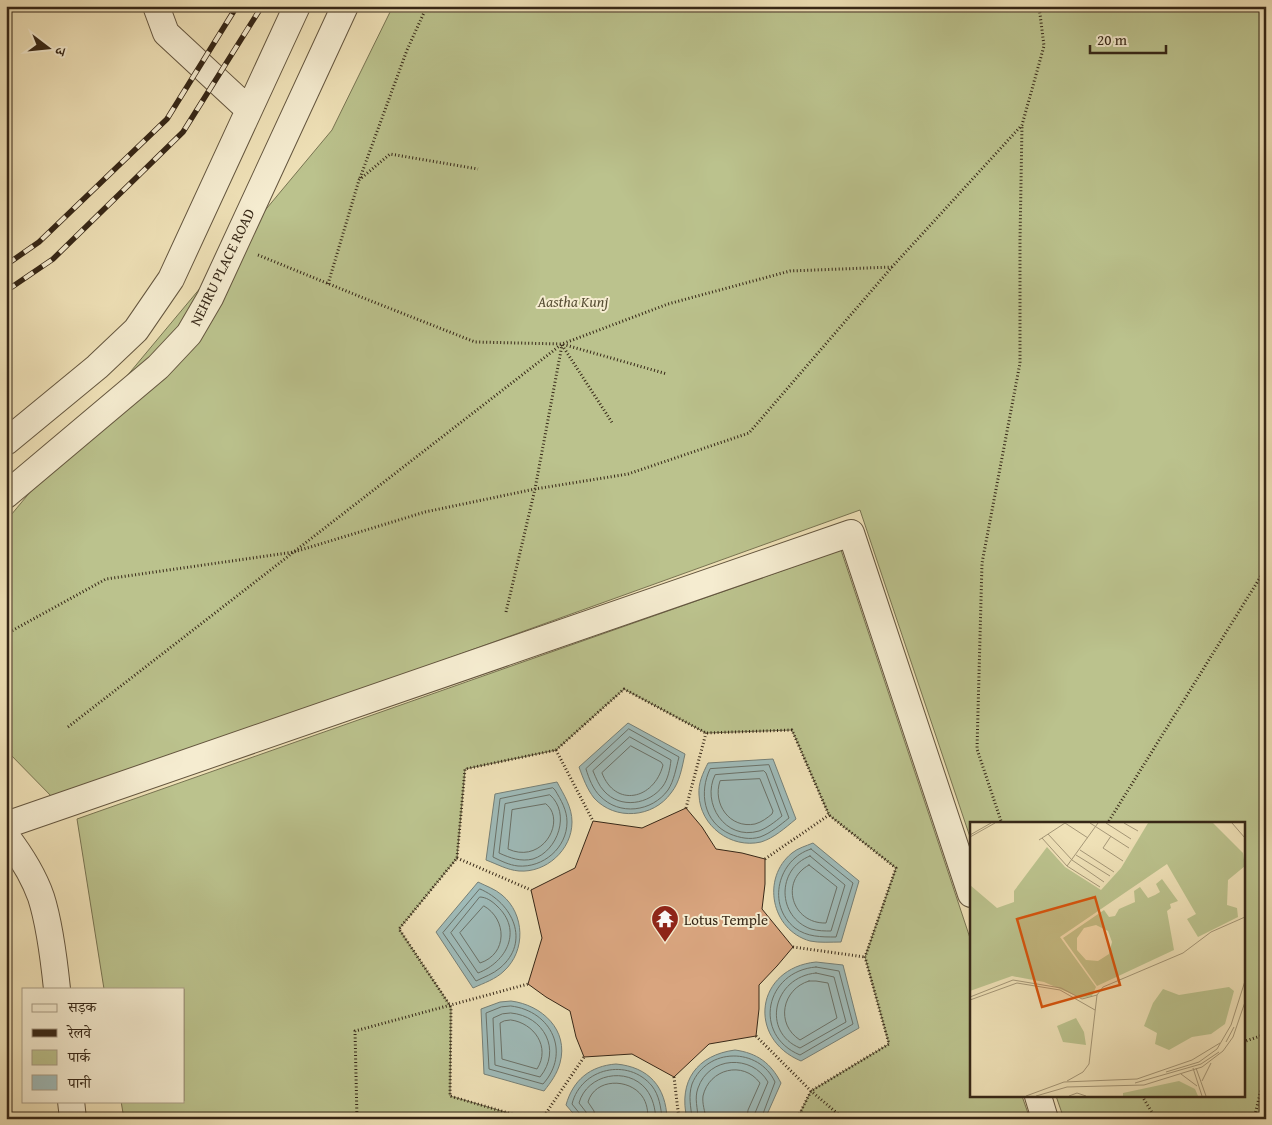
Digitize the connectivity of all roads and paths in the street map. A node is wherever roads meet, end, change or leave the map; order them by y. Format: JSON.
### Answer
{"nodes":[{"id":1,"x":156,"y":6,"type":"edge"},
{"id":2,"x":297,"y":6,"type":"edge"},
{"id":3,"x":345,"y":6,"type":"edge"},
{"id":4,"x":427,"y":6,"type":"edge"},
{"id":5,"x":1040,"y":6,"type":"edge"},
{"id":6,"x":249,"y":110,"type":"junction"},
{"id":7,"x":1022,"y":125,"type":"junction"},
{"id":8,"x":478,"y":169,"type":"dead end"},
{"id":9,"x":359,"y":180,"type":"junction"},
{"id":10,"x":234,"y":245,"type":"junction"},
{"id":11,"x":892,"y":267,"type":"junction"},
{"id":12,"x":328,"y":284,"type":"junction"},
{"id":13,"x":562,"y":344,"type":"junction"},
{"id":14,"x":667,"y":374,"type":"dead end"},
{"id":15,"x":613,"y":424,"type":"dead end"},
{"id":16,"x":6,"y":442,"type":"edge"},
{"id":17,"x":535,"y":489,"type":"junction"},
{"id":18,"x":6,"y":495,"type":"edge"},
{"id":19,"x":294,"y":552,"type":"junction"},
{"id":20,"x":1266,"y":568,"type":"edge"},
{"id":21,"x":506,"y":612,"type":"dead end"},
{"id":22,"x":6,"y":634,"type":"edge"},
{"id":23,"x":68,"y":727,"type":"dead end"},
{"id":24,"x":706,"y":732,"type":"junction"},
{"id":25,"x":556,"y":750,"type":"junction"},
{"id":26,"x":686,"y":808,"type":"dead end"},
{"id":27,"x":829,"y":814,"type":"junction"},
{"id":28,"x":593,"y":821,"type":"dead end"},
{"id":29,"x":1001,"y":822,"type":"edge"},
{"id":30,"x":1108,"y":822,"type":"edge"},
{"id":31,"x":6,"y":824,"type":"edge"},
{"id":32,"x":6,"y":836,"type":"edge"},
{"id":33,"x":456,"y":858,"type":"junction"},
{"id":34,"x":765,"y":860,"type":"dead end"},
{"id":35,"x":531,"y":890,"type":"dead end"},
{"id":36,"x":970,"y":891,"type":"edge"},
{"id":37,"x":792,"y":948,"type":"dead end"},
{"id":38,"x":865,"y":957,"type":"junction"},
{"id":39,"x":528,"y":984,"type":"dead end"},
{"id":40,"x":57,"y":988,"type":"edge"},
{"id":41,"x":450,"y":1006,"type":"junction"},
{"id":42,"x":1266,"y":1034,"type":"edge"},
{"id":43,"x":756,"y":1036,"type":"dead end"},
{"id":44,"x":1244,"y":1042,"type":"edge"},
{"id":45,"x":584,"y":1057,"type":"dead end"},
{"id":46,"x":1266,"y":1069,"type":"edge"},
{"id":47,"x":674,"y":1077,"type":"dead end"},
{"id":48,"x":811,"y":1091,"type":"junction"},
{"id":49,"x":1039,"y":1098,"type":"edge"},
{"id":50,"x":1143,"y":1098,"type":"edge"},
{"id":51,"x":71,"y":1102,"type":"edge"},
{"id":52,"x":73,"y":1119,"type":"edge"},
{"id":53,"x":357,"y":1119,"type":"edge"},
{"id":54,"x":529,"y":1119,"type":"edge"},
{"id":55,"x":542,"y":1119,"type":"edge"},
{"id":56,"x":679,"y":1119,"type":"edge"},
{"id":57,"x":797,"y":1119,"type":"edge"},
{"id":58,"x":844,"y":1119,"type":"edge"},
{"id":59,"x":1045,"y":1119,"type":"edge"},
{"id":60,"x":1156,"y":1119,"type":"edge"},
{"id":61,"x":1254,"y":1119,"type":"edge"}],
"edges":[{"from":1,"to":6,"type":"street"},
{"from":2,"to":6,"type":"street"},
{"from":3,"to":10,"type":"street","name":"NEHRU PLACE ROAD"},
{"from":4,"to":9,"type":"path"},
{"from":5,"to":7,"type":"path"},
{"from":6,"to":16,"type":"street"},
{"from":7,"to":11,"type":"path"},
{"from":7,"to":29,"type":"path"},
{"from":8,"to":9,"type":"path"},
{"from":9,"to":12,"type":"path"},
{"from":10,"to":12,"type":"path"},
{"from":10,"to":18,"type":"street","name":"NEHRU PLACE ROAD"},
{"from":11,"to":13,"type":"path"},
{"from":11,"to":17,"type":"path"},
{"from":12,"to":13,"type":"path"},
{"from":13,"to":14,"type":"path"},
{"from":13,"to":15,"type":"path"},
{"from":13,"to":17,"type":"path"},
{"from":13,"to":19,"type":"path"},
{"from":17,"to":19,"type":"path"},
{"from":17,"to":21,"type":"path"},
{"from":19,"to":22,"type":"path"},
{"from":19,"to":23,"type":"path"},
{"from":20,"to":30,"type":"path"},
{"from":24,"to":25,"type":"path"},
{"from":24,"to":26,"type":"path"},
{"from":24,"to":27,"type":"path"},
{"from":25,"to":28,"type":"path"},
{"from":25,"to":33,"type":"path"},
{"from":27,"to":34,"type":"path"},
{"from":27,"to":38,"type":"path"},
{"from":31,"to":36,"type":"street"},
{"from":32,"to":40,"type":"street"},
{"from":33,"to":35,"type":"path"},
{"from":33,"to":41,"type":"path"},
{"from":37,"to":38,"type":"path"},
{"from":38,"to":48,"type":"path"},
{"from":39,"to":41,"type":"path"},
{"from":41,"to":53,"type":"path"},
{"from":41,"to":54,"type":"path"},
{"from":42,"to":44,"type":"path"},
{"from":43,"to":48,"type":"path"},
{"from":45,"to":55,"type":"path"},
{"from":46,"to":61,"type":"path"},
{"from":47,"to":56,"type":"path"},
{"from":48,"to":57,"type":"path"},
{"from":48,"to":58,"type":"path"},
{"from":49,"to":59,"type":"street"},
{"from":50,"to":60,"type":"path"},
{"from":51,"to":52,"type":"street"}]}
